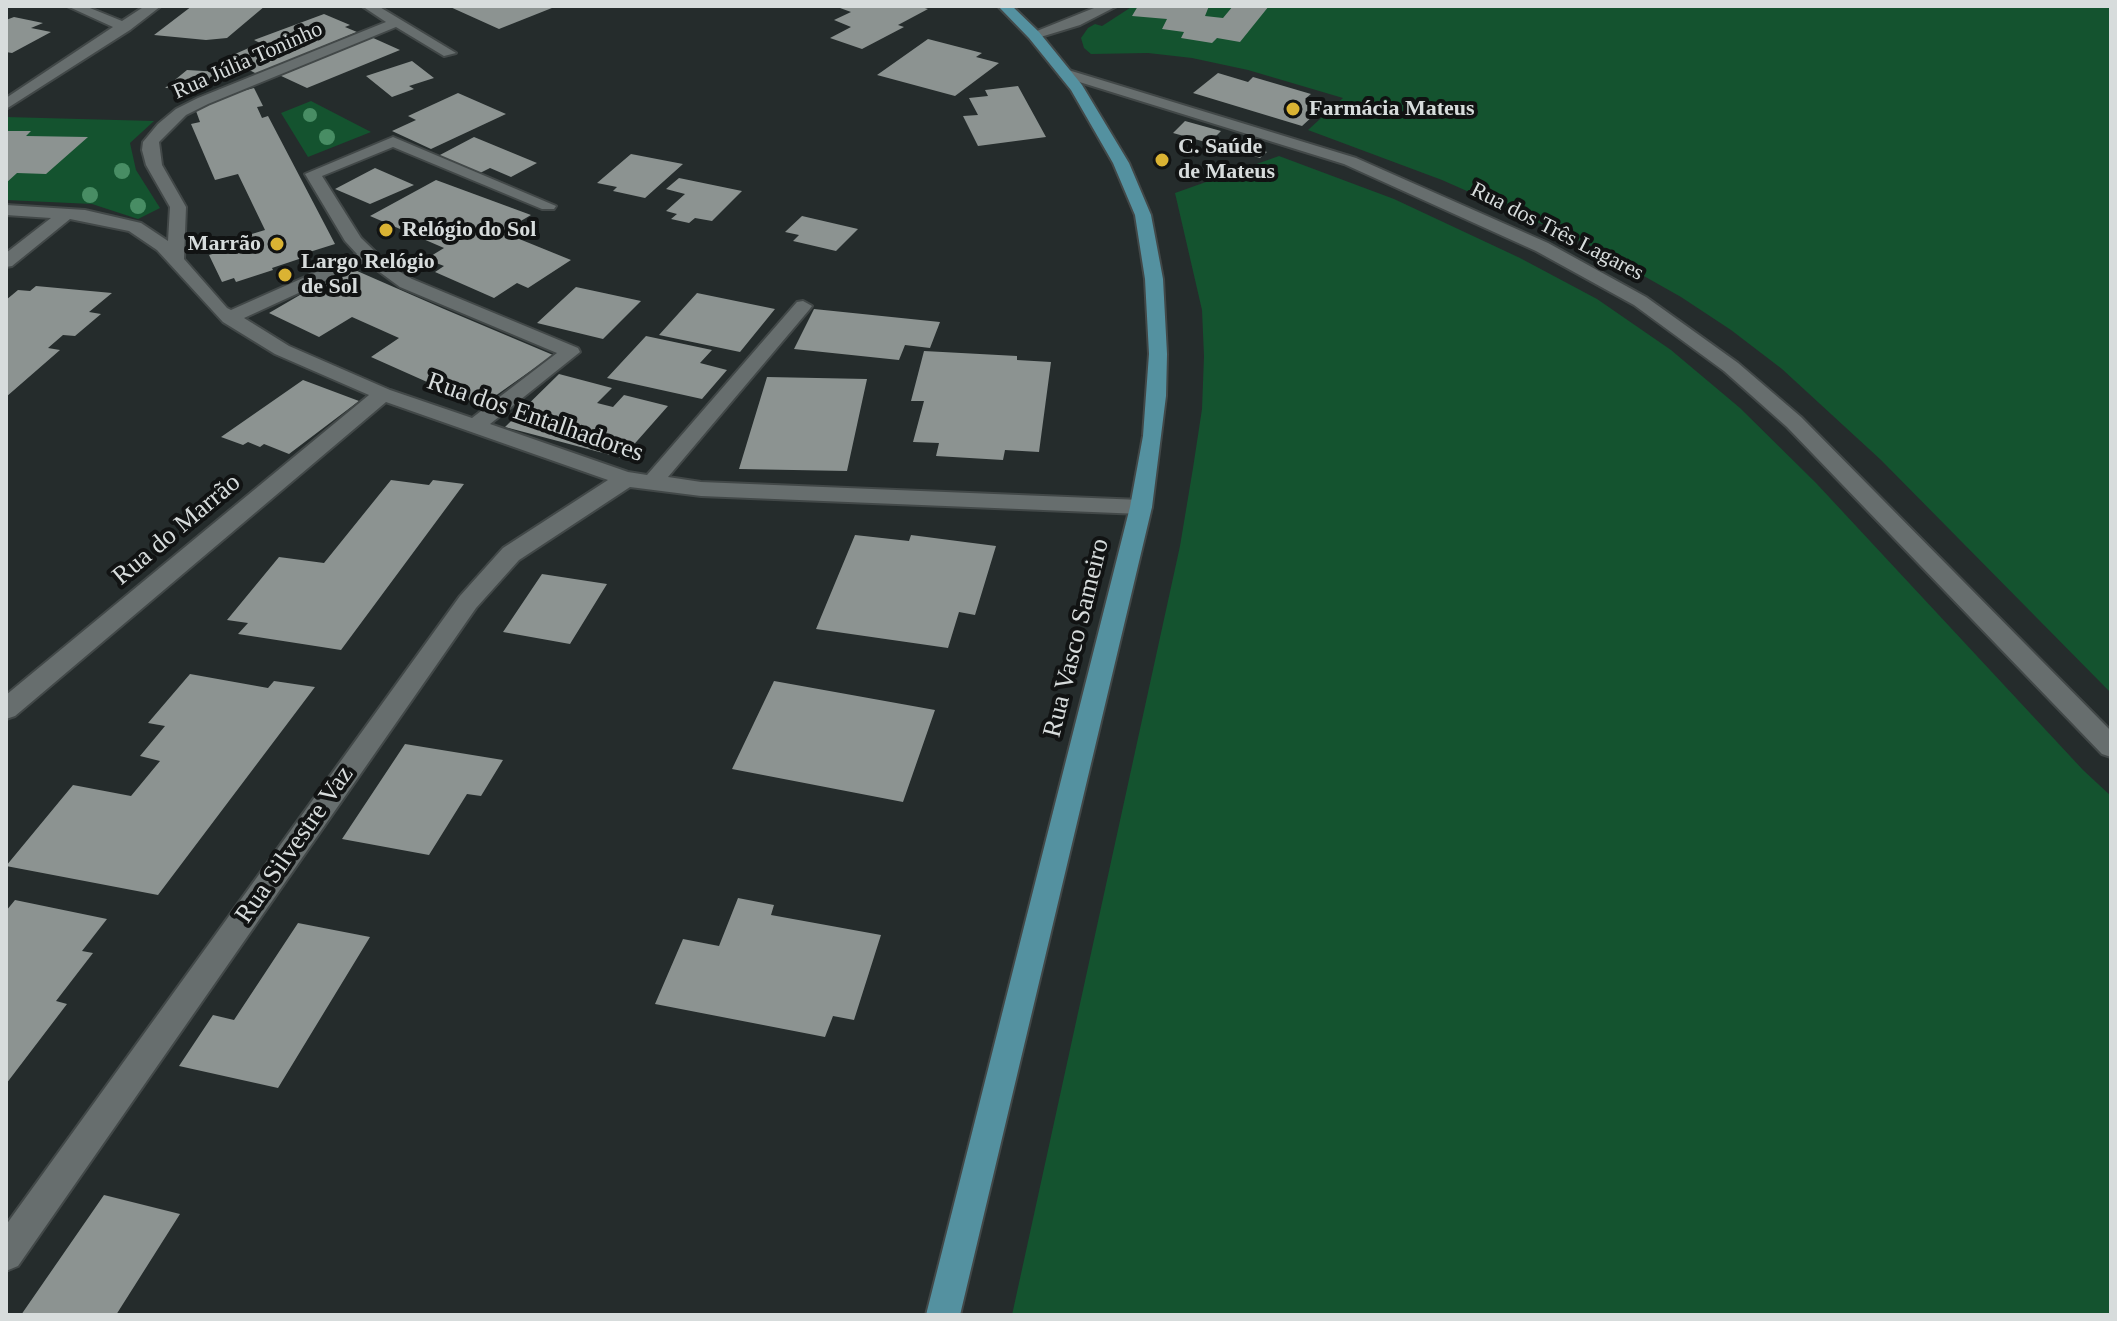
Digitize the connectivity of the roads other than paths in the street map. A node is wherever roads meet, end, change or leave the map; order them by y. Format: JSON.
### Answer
{"nodes":[{"id":1,"x":74,"y":6,"type":"edge"},
{"id":2,"x":154,"y":6,"type":"edge"},
{"id":3,"x":369,"y":6,"type":"edge"},
{"id":4,"x":1005,"y":6,"type":"edge"},
{"id":5,"x":1110,"y":6,"type":"edge"},
{"id":6,"x":397,"y":22,"type":"junction"},
{"id":7,"x":125,"y":27,"type":"junction"},
{"id":8,"x":1034,"y":35,"type":"junction"},
{"id":9,"x":449,"y":53,"type":"dead end"},
{"id":10,"x":1065,"y":73,"type":"junction"},
{"id":11,"x":6,"y":105,"type":"edge"},
{"id":12,"x":548,"y":206,"type":"dead end"},
{"id":13,"x":6,"y":210,"type":"edge"},
{"id":14,"x":67,"y":213,"type":"junction"},
{"id":15,"x":366,"y":256,"type":"junction"},
{"id":16,"x":175,"y":259,"type":"junction"},
{"id":17,"x":6,"y":262,"type":"edge"},
{"id":18,"x":803,"y":306,"type":"dead end"},
{"id":19,"x":229,"y":318,"type":"junction"},
{"id":20,"x":383,"y":394,"type":"junction"},
{"id":21,"x":474,"y":427,"type":"junction"},
{"id":22,"x":638,"y":481,"type":"junction"},
{"id":23,"x":1141,"y":507,"type":"junction"},
{"id":24,"x":6,"y":709,"type":"edge"},
{"id":25,"x":2111,"y":747,"type":"edge"},
{"id":26,"x":6,"y":1254,"type":"edge"},
{"id":27,"x":943,"y":1315,"type":"edge"}],
"edges":[{"from":1,"to":7,"type":"street"},
{"from":2,"to":7,"type":"street"},
{"from":3,"to":6,"type":"street"},
{"from":4,"to":8,"type":"main road","name":"Rua Vasco Sameiro"},
{"from":5,"to":8,"type":"street"},
{"from":6,"to":9,"type":"street"},
{"from":6,"to":16,"type":"street","name":"Rua Júlia Toninho"},
{"from":7,"to":11,"type":"street"},
{"from":8,"to":10,"type":"main road","name":"Rua Vasco Sameiro"},
{"from":10,"to":23,"type":"main road","name":"Rua Vasco Sameiro"},
{"from":10,"to":25,"type":"street","name":"Rua dos Três Lagares"},
{"from":12,"to":15,"type":"street"},
{"from":13,"to":14,"type":"street","name":"Rua dos Entalhadores"},
{"from":14,"to":16,"type":"street","name":"Rua dos Entalhadores"},
{"from":14,"to":17,"type":"street"},
{"from":15,"to":19,"type":"street"},
{"from":15,"to":21,"type":"street"},
{"from":16,"to":19,"type":"street","name":"Rua dos Entalhadores"},
{"from":18,"to":22,"type":"street","name":"Rua Silvestre Vaz"},
{"from":19,"to":20,"type":"street","name":"Rua dos Entalhadores"},
{"from":20,"to":21,"type":"street","name":"Rua dos Entalhadores"},
{"from":20,"to":24,"type":"street","name":"Rua do Marrão"},
{"from":21,"to":22,"type":"street","name":"Rua dos Entalhadores"},
{"from":22,"to":23,"type":"street","name":"Rua dos Entalhadores"},
{"from":22,"to":26,"type":"street","name":"Rua Silvestre Vaz"},
{"from":23,"to":27,"type":"main road","name":"Rua Vasco Sameiro"}]}
